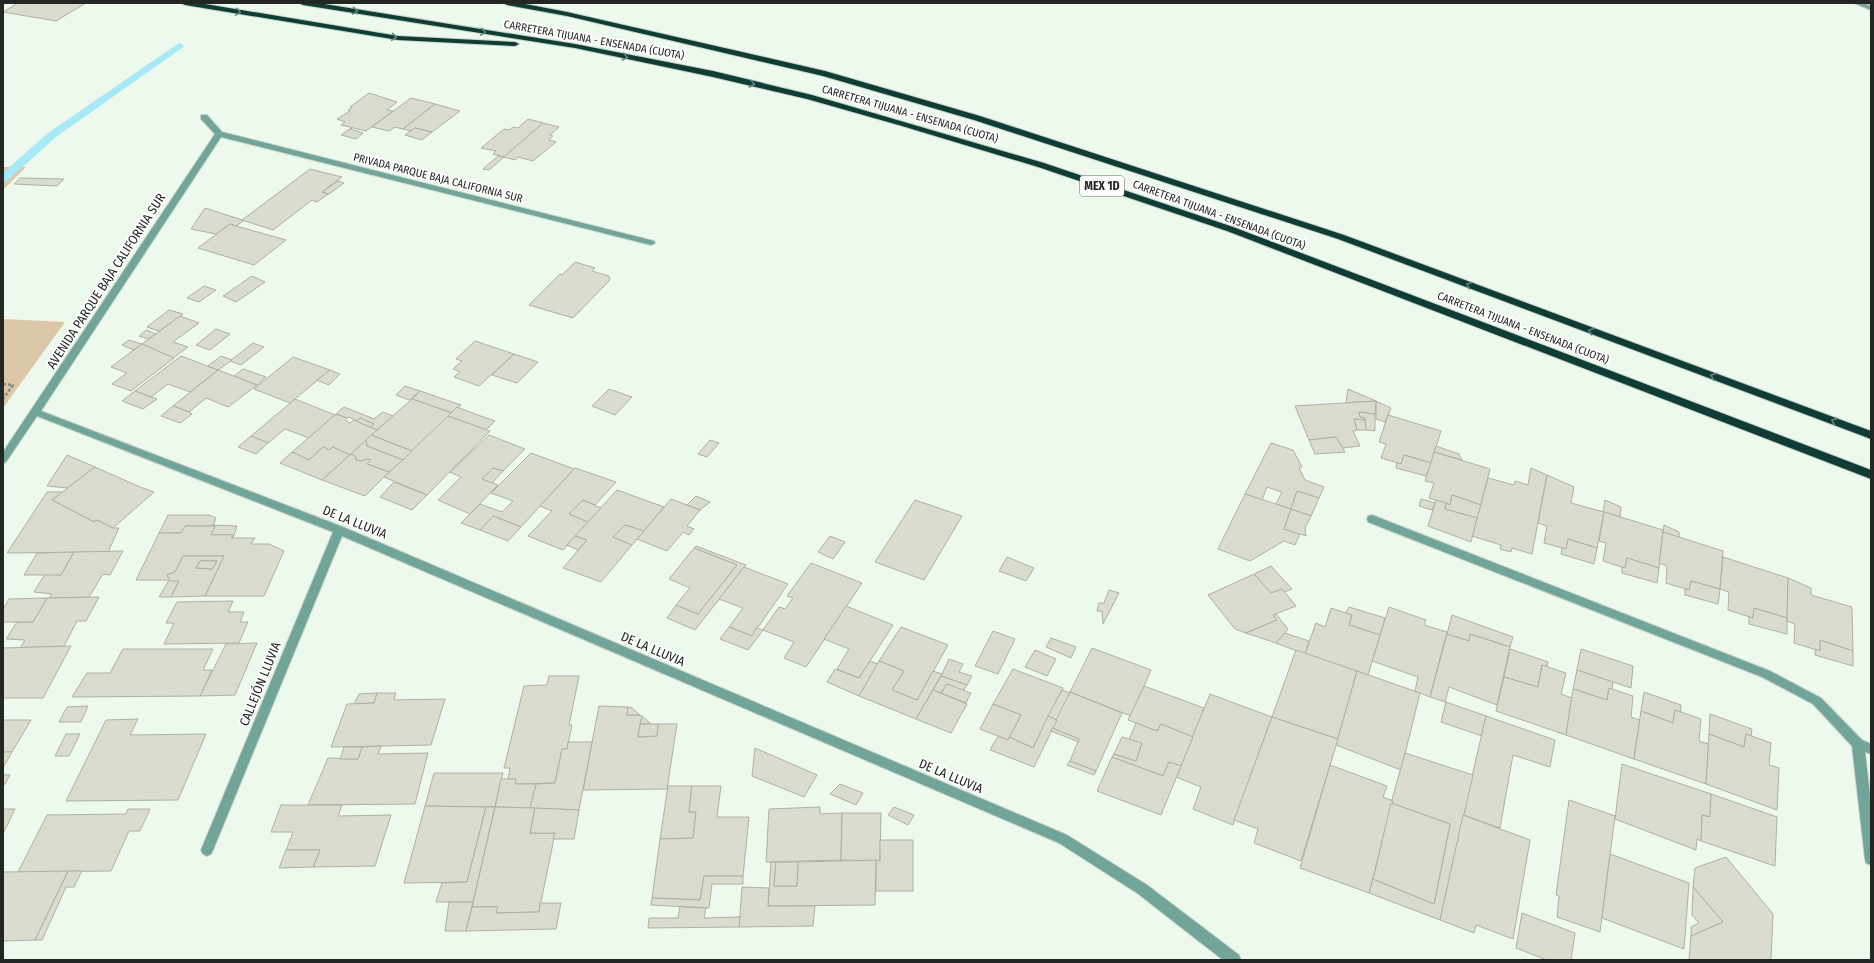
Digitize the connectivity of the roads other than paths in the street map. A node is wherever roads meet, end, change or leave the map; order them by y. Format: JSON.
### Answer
{"nodes":[{"id":1,"x":185,"y":3,"type":"edge"},
{"id":2,"x":303,"y":3,"type":"edge"},
{"id":3,"x":506,"y":3,"type":"edge"},
{"id":4,"x":534,"y":3,"type":"edge"},
{"id":5,"x":1857,"y":3,"type":"edge"},
{"id":6,"x":1871,"y":8,"type":"edge"},
{"id":7,"x":567,"y":14,"type":"junction"},
{"id":8,"x":575,"y":46,"type":"junction"},
{"id":9,"x":204,"y":117,"type":"dead end"},
{"id":10,"x":219,"y":134,"type":"junction"},
{"id":11,"x":651,"y":243,"type":"dead end"},
{"id":12,"x":35,"y":412,"type":"junction"},
{"id":13,"x":1871,"y":435,"type":"edge"},
{"id":14,"x":3,"y":460,"type":"edge"},
{"id":15,"x":1871,"y":475,"type":"edge"},
{"id":16,"x":1372,"y":519,"type":"dead end"},
{"id":17,"x":339,"y":530,"type":"junction"},
{"id":18,"x":1858,"y":744,"type":"junction"},
{"id":19,"x":1871,"y":748,"type":"edge"},
{"id":20,"x":207,"y":850,"type":"dead end"},
{"id":21,"x":1871,"y":859,"type":"edge"},
{"id":22,"x":1234,"y":960,"type":"edge"}],
"edges":[{"from":1,"to":8,"type":"highway","one_way":true},
{"from":2,"to":8,"type":"highway","name":"CARRETERA TIJUANA - ENSENADA (CUOTA)","number":"MEX 1D","one_way":true},
{"from":3,"to":7,"type":"highway","name":"CARRETERA TIJUANA - ENSENADA (CUOTA)","number":"MEX 1D"},
{"from":4,"to":7,"type":"highway"},
{"from":5,"to":6,"type":"street"},
{"from":13,"to":7,"type":"highway","name":"CARRETERA TIJUANA - ENSENADA (CUOTA)","number":"MEX 1D","one_way":true},
{"from":8,"to":15,"type":"highway","name":"CARRETERA TIJUANA - ENSENADA (CUOTA)","number":"MEX 1D","one_way":true},
{"from":9,"to":10,"type":"street"},
{"from":10,"to":11,"type":"street","name":"PRIVADA PARQUE BAJA CALIFORNIA SUR"},
{"from":10,"to":12,"type":"street","name":"AVENIDA PARQUE BAJA CALIFORNIA SUR"},
{"from":12,"to":14,"type":"street","name":"AVENIDA PARQUE BAJA CALIFORNIA SUR"},
{"from":12,"to":17,"type":"street","name":"DE LA LLUVIA"},
{"from":16,"to":18,"type":"street"},
{"from":17,"to":20,"type":"street","name":"CALLEJÓN LLUVIA"},
{"from":17,"to":22,"type":"street","name":"DE LA LLUVIA"},
{"from":18,"to":19,"type":"street"},
{"from":18,"to":21,"type":"street"}]}
